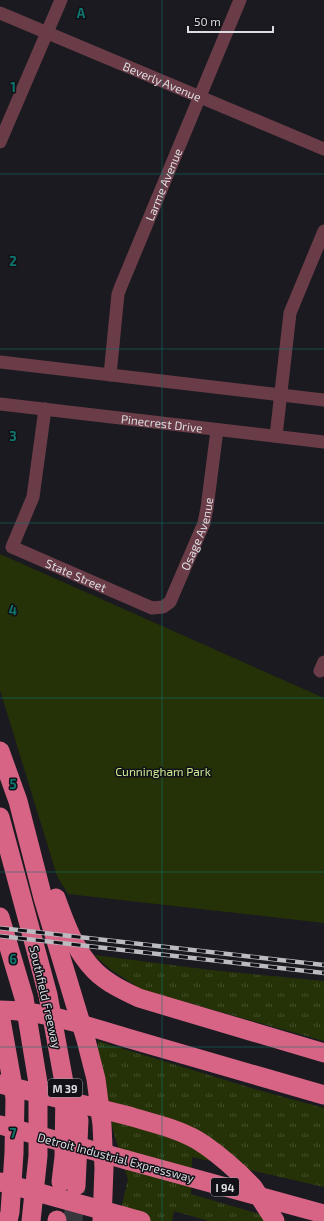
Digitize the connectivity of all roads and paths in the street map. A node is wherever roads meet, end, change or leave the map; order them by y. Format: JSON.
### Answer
{"nodes":[{"id":1,"x":61,"y":0,"type":"edge"},
{"id":2,"x":240,"y":0,"type":"edge"},
{"id":3,"x":0,"y":13,"type":"edge"},
{"id":4,"x":47,"y":33,"type":"junction"},
{"id":5,"x":199,"y":97,"type":"junction"},
{"id":6,"x":0,"y":142,"type":"edge"},
{"id":7,"x":324,"y":149,"type":"edge"},
{"id":8,"x":324,"y":231,"type":"edge"},
{"id":9,"x":0,"y":362,"type":"edge"},
{"id":10,"x":110,"y":375,"type":"junction"},
{"id":11,"x":281,"y":395,"type":"junction"},
{"id":12,"x":324,"y":400,"type":"edge"},
{"id":13,"x":0,"y":404,"type":"edge"},
{"id":14,"x":45,"y":409,"type":"junction"},
{"id":15,"x":217,"y":430,"type":"junction"},
{"id":16,"x":276,"y":436,"type":"junction"},
{"id":17,"x":324,"y":442,"type":"edge"},
{"id":18,"x":139,"y":602,"type":"joint"},
{"id":19,"x":0,"y":751,"type":"edge"},
{"id":20,"x":18,"y":801,"type":"junction"},
{"id":21,"x":0,"y":817,"type":"edge"},
{"id":22,"x":0,"y":917,"type":"edge"},
{"id":23,"x":0,"y":1010,"type":"edge"},
{"id":24,"x":0,"y":1014,"type":"edge"},
{"id":25,"x":324,"y":1053,"type":"edge"},
{"id":26,"x":5,"y":1080,"type":"edge"},
{"id":27,"x":324,"y":1096,"type":"edge"},
{"id":28,"x":0,"y":1125,"type":"edge"},
{"id":29,"x":0,"y":1182,"type":"edge"},
{"id":30,"x":69,"y":1184,"type":"tunnel mouth"},
{"id":31,"x":0,"y":1196,"type":"edge"},
{"id":32,"x":79,"y":1204,"type":"junction"},
{"id":33,"x":295,"y":1206,"type":"junction"},
{"id":34,"x":324,"y":1206,"type":"edge"},
{"id":35,"x":324,"y":1214,"type":"edge"},
{"id":36,"x":132,"y":1219,"type":"edge"},
{"id":37,"x":0,"y":1220,"type":"edge"},
{"id":38,"x":8,"y":1221,"type":"edge"},
{"id":39,"x":31,"y":1221,"type":"edge"},
{"id":40,"x":102,"y":1221,"type":"edge"},
{"id":41,"x":275,"y":1221,"type":"edge"}],
"edges":[{"from":1,"to":4,"type":"street"},
{"from":2,"to":5,"type":"street","name":"Larme Avenue"},
{"from":3,"to":4,"type":"street","name":"Beverly Avenue"},
{"from":4,"to":5,"type":"street","name":"Beverly Avenue"},
{"from":4,"to":6,"type":"street"},
{"from":5,"to":7,"type":"street","name":"Beverly Avenue"},
{"from":5,"to":10,"type":"street","name":"Larme Avenue"},
{"from":8,"to":11,"type":"street"},
{"from":9,"to":10,"type":"street"},
{"from":10,"to":11,"type":"street"},
{"from":11,"to":12,"type":"street"},
{"from":11,"to":16,"type":"street"},
{"from":13,"to":14,"type":"street","name":"Pinecrest Drive"},
{"from":14,"to":15,"type":"street","name":"Pinecrest Drive"},
{"from":14,"to":18,"type":"street","name":"State Street"},
{"from":15,"to":16,"type":"street","name":"Pinecrest Drive"},
{"from":15,"to":18,"type":"street","name":"Osage Avenue"},
{"from":16,"to":17,"type":"street","name":"Pinecrest Drive"},
{"from":19,"to":20,"type":"highway"},
{"from":20,"to":25,"type":"highway"},
{"from":20,"to":40,"type":"highway"},
{"from":21,"to":30,"type":"highway","name":"Southfield Freeway","number":"M 39"},
{"from":22,"to":39,"type":"highway","name":"Southfield Freeway","number":"M 39"},
{"from":23,"to":27,"type":"highway","bridge":true},
{"from":24,"to":26,"type":"highway"},
{"from":26,"to":37,"type":"highway"},
{"from":26,"to":38,"type":"highway"},
{"from":26,"to":41,"type":"highway","bridge":true},
{"from":28,"to":33,"type":"highway","name":"Detroit Industrial Expressway","number":"I 94","bridge":true},
{"from":29,"to":32,"type":"highway","bridge":true},
{"from":31,"to":32,"type":"highway","bridge":true},
{"from":32,"to":36,"type":"highway","bridge":true},
{"from":33,"to":34,"type":"highway"},
{"from":33,"to":35,"type":"highway","name":"Detroit Industrial Expressway","number":"I 94"}]}
